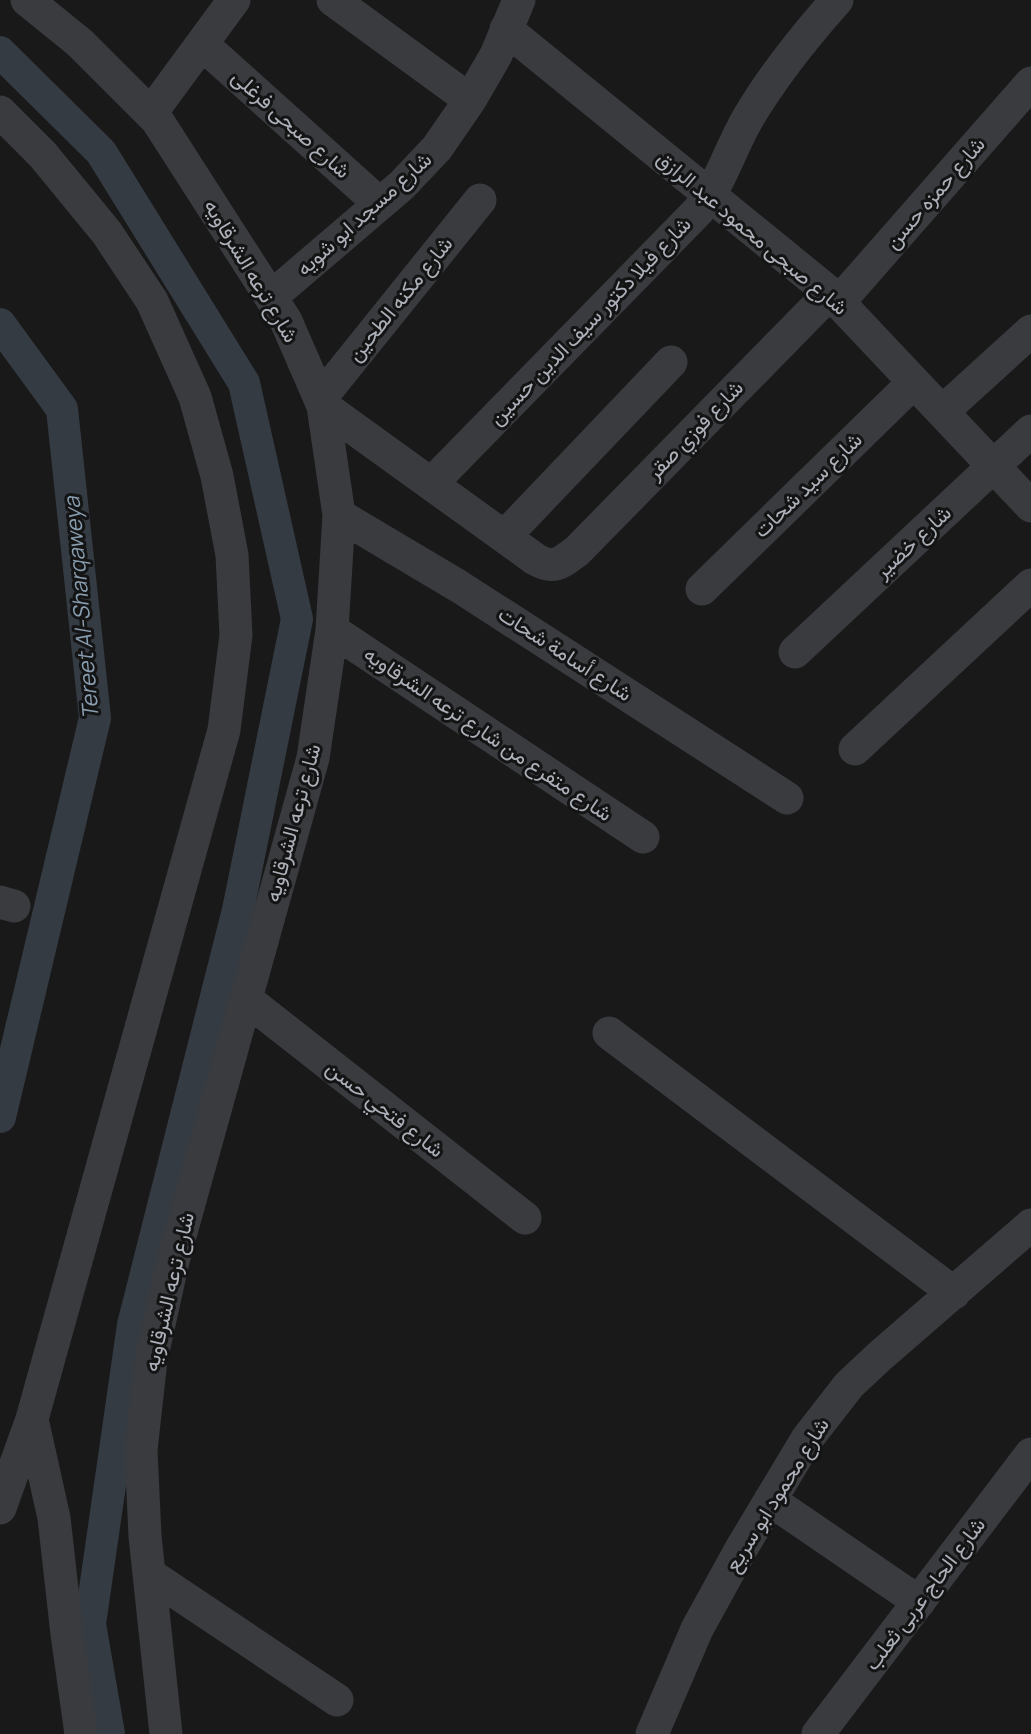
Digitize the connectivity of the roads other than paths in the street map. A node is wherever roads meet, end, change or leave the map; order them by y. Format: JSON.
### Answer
{"nodes":[{"id":1,"x":234,"y":0,"type":"edge"},
{"id":2,"x":333,"y":0,"type":"edge"},
{"id":3,"x":519,"y":0,"type":"edge"},
{"id":4,"x":837,"y":0,"type":"edge"},
{"id":5,"x":47,"y":7,"type":"edge"},
{"id":6,"x":506,"y":30,"type":"junction"},
{"id":7,"x":202,"y":44,"type":"junction"},
{"id":8,"x":1031,"y":83,"type":"edge"},
{"id":9,"x":470,"y":100,"type":"junction"},
{"id":10,"x":0,"y":112,"type":"edge"},
{"id":11,"x":151,"y":113,"type":"junction"},
{"id":12,"x":710,"y":195,"type":"junction"},
{"id":13,"x":480,"y":200,"type":"dead end"},
{"id":14,"x":380,"y":204,"type":"junction"},
{"id":15,"x":271,"y":297,"type":"junction"},
{"id":16,"x":834,"y":298,"type":"junction"},
{"id":17,"x":1031,"y":331,"type":"edge"},
{"id":18,"x":671,"y":362,"type":"dead end"},
{"id":19,"x":914,"y":382,"type":"junction"},
{"id":20,"x":321,"y":402,"type":"junction"},
{"id":21,"x":942,"y":412,"type":"junction"},
{"id":22,"x":1031,"y":431,"type":"edge"},
{"id":23,"x":993,"y":467,"type":"junction"},
{"id":24,"x":431,"y":484,"type":"junction"},
{"id":25,"x":1031,"y":506,"type":"edge"},
{"id":26,"x":339,"y":514,"type":"junction"},
{"id":27,"x":505,"y":536,"type":"junction"},
{"id":28,"x":1031,"y":585,"type":"edge"},
{"id":29,"x":702,"y":589,"type":"dead end"},
{"id":30,"x":332,"y":630,"type":"junction"},
{"id":31,"x":795,"y":652,"type":"dead end"},
{"id":32,"x":855,"y":748,"type":"dead end"},
{"id":33,"x":787,"y":798,"type":"dead end"},
{"id":34,"x":643,"y":837,"type":"dead end"},
{"id":35,"x":246,"y":999,"type":"junction"},
{"id":36,"x":609,"y":1033,"type":"dead end"},
{"id":37,"x":525,"y":1218,"type":"dead end"},
{"id":38,"x":1031,"y":1225,"type":"edge"},
{"id":39,"x":954,"y":1293,"type":"junction"},
{"id":40,"x":32,"y":1419,"type":"junction"},
{"id":41,"x":1031,"y":1454,"type":"edge"},
{"id":42,"x":770,"y":1500,"type":"junction"},
{"id":43,"x":0,"y":1508,"type":"edge"},
{"id":44,"x":149,"y":1574,"type":"junction"},
{"id":45,"x":919,"y":1602,"type":"junction"},
{"id":46,"x":337,"y":1700,"type":"dead end"},
{"id":47,"x":81,"y":1734,"type":"edge"},
{"id":48,"x":166,"y":1734,"type":"edge"},
{"id":49,"x":652,"y":1734,"type":"edge"},
{"id":50,"x":818,"y":1734,"type":"edge"}],
"edges":[{"from":1,"to":7,"type":"street"},
{"from":2,"to":9,"type":"street"},
{"from":3,"to":6,"type":"street","name":"شارع مسجد ابو شويه"},
{"from":4,"to":12,"type":"street","name":"شارع فيلا دكتور سيف الدين حسين"},
{"from":5,"to":11,"type":"street","name":"شارع ترعه الشرقاويه"},
{"from":6,"to":9,"type":"street","name":"شارع مسجد ابو شويه"},
{"from":6,"to":12,"type":"street","name":"شارع صبحى محمود عبد الرازق"},
{"from":7,"to":11,"type":"street"},
{"from":7,"to":14,"type":"street","name":"شارع صبحى فرغلى"},
{"from":8,"to":16,"type":"street","name":"شارع حمزه حسن"},
{"from":9,"to":14,"type":"street","name":"شارع مسجد ابو شويه"},
{"from":10,"to":40,"type":"street"},
{"from":11,"to":15,"type":"street","name":"شارع ترعه الشرقاويه"},
{"from":12,"to":16,"type":"street","name":"شارع صبحى محمود عبد الرازق"},
{"from":12,"to":24,"type":"street","name":"شارع فيلا دكتور سيف الدين حسين"},
{"from":13,"to":20,"type":"street","name":"شارع مكنه الطحين"},
{"from":14,"to":15,"type":"street","name":"شارع مسجد ابو شويه"},
{"from":15,"to":20,"type":"street","name":"شارع ترعه الشرقاويه"},
{"from":16,"to":19,"type":"street","name":"شارع صبحى محمود عبد الرازق"},
{"from":16,"to":27,"type":"street","name":"شارع فوزي صقر"},
{"from":17,"to":21,"type":"street"},
{"from":18,"to":27,"type":"street"},
{"from":19,"to":21,"type":"street","name":"شارع صبحى محمود عبد الرازق"},
{"from":19,"to":29,"type":"street","name":"شارع سيد شحات"},
{"from":20,"to":24,"type":"street"},
{"from":20,"to":26,"type":"street","name":"شارع ترعه الشرقاويه"},
{"from":21,"to":23,"type":"street","name":"شارع صبحى محمود عبد الرازق"},
{"from":22,"to":23,"type":"street","name":"شارع خضير"},
{"from":23,"to":25,"type":"street","name":"شارع صبحى محمود عبد الرازق"},
{"from":23,"to":31,"type":"street","name":"شارع خضير"},
{"from":24,"to":27,"type":"street"},
{"from":26,"to":30,"type":"street","name":"شارع ترعه الشرقاويه"},
{"from":26,"to":33,"type":"street","name":"شارع أسامة شحات"},
{"from":28,"to":32,"type":"street"},
{"from":30,"to":34,"type":"street","name":"شارع متفرع من شارع ترعه الشرقاويه"},
{"from":30,"to":35,"type":"street","name":"شارع ترعه الشرقاويه"},
{"from":35,"to":37,"type":"street","name":"شارع فتحي حسن"},
{"from":35,"to":44,"type":"street","name":"شارع ترعه الشرقاويه"},
{"from":36,"to":39,"type":"street"},
{"from":38,"to":39,"type":"street","name":"شارع محمود ابو سريع"},
{"from":39,"to":42,"type":"street","name":"شارع محمود ابو سريع"},
{"from":40,"to":43,"type":"street"},
{"from":40,"to":47,"type":"street"},
{"from":41,"to":45,"type":"street","name":"شارع الحاج عربى ثعلب"},
{"from":42,"to":45,"type":"street"},
{"from":42,"to":49,"type":"street","name":"شارع محمود ابو سريع"},
{"from":44,"to":46,"type":"street"},
{"from":44,"to":48,"type":"street","name":"شارع ترعه الشرقاويه"},
{"from":45,"to":50,"type":"street","name":"شارع الحاج عربى ثعلب"}]}
